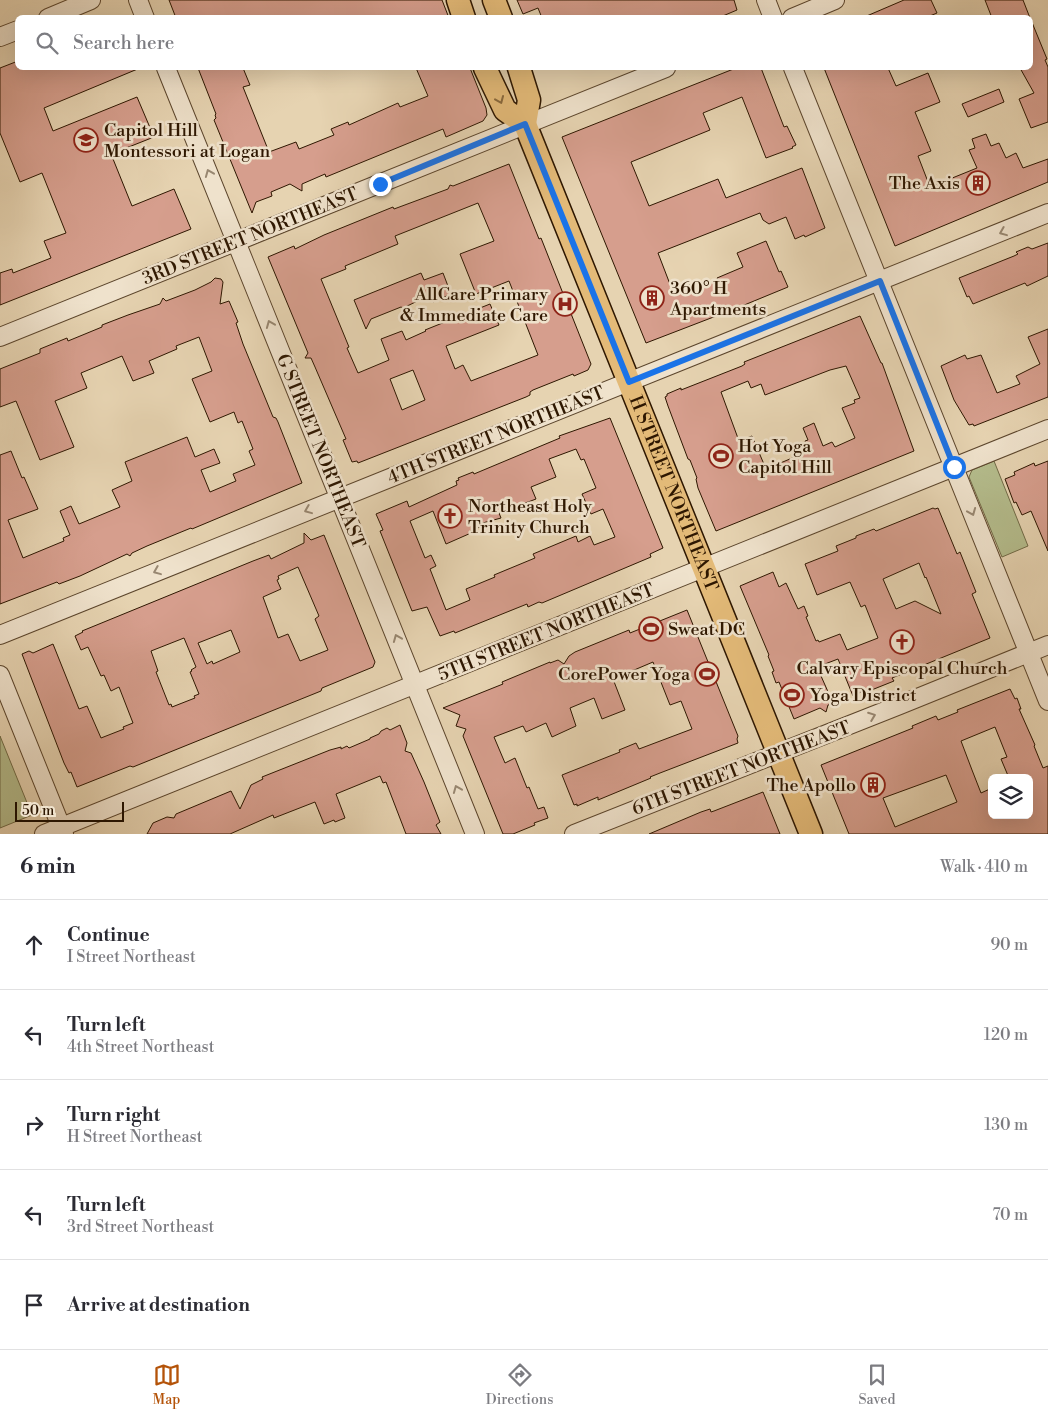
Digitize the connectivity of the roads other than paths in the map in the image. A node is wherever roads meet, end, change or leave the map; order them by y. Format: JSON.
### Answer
{"nodes":[{"id":1,"x":91,"y":0,"type":"edge"},
{"id":2,"x":138,"y":0,"type":"edge"},
{"id":3,"x":458,"y":0,"type":"edge"},
{"id":4,"x":494,"y":0,"type":"edge"},
{"id":5,"x":766,"y":0,"type":"edge"},
{"id":6,"x":835,"y":0,"type":"edge"},
{"id":7,"x":55,"y":15,"type":"edge"},
{"id":8,"x":144,"y":15,"type":"edge"},
{"id":9,"x":463,"y":15,"type":"edge"},
{"id":10,"x":500,"y":15,"type":"edge"},
{"id":11,"x":772,"y":15,"type":"edge"},
{"id":12,"x":799,"y":15,"type":"edge"},
{"id":13,"x":15,"y":31,"type":"edge"},
{"id":14,"x":0,"y":37,"type":"edge"},
{"id":15,"x":167,"y":70,"type":"edge"},
{"id":16,"x":486,"y":70,"type":"edge"},
{"id":17,"x":521,"y":70,"type":"edge"},
{"id":18,"x":661,"y":70,"type":"edge"},
{"id":19,"x":794,"y":70,"type":"edge"},
{"id":20,"x":525,"y":124,"type":"junction"},
{"id":21,"x":1048,"y":213,"type":"edge"},
{"id":22,"x":237,"y":242,"type":"junction"},
{"id":23,"x":880,"y":281,"type":"junction"},
{"id":24,"x":0,"y":337,"type":"edge"},
{"id":25,"x":629,"y":382,"type":"junction"},
{"id":26,"x":1048,"y":429,"type":"edge"},
{"id":27,"x":954,"y":467,"type":"junction"},
{"id":28,"x":340,"y":498,"type":"junction"},
{"id":29,"x":704,"y":568,"type":"junction"},
{"id":30,"x":0,"y":636,"type":"edge"},
{"id":31,"x":1048,"y":645,"type":"edge"},
{"id":32,"x":1029,"y":653,"type":"junction"},
{"id":33,"x":0,"y":674,"type":"edge"},
{"id":34,"x":416,"y":684,"type":"junction"},
{"id":35,"x":1048,"y":701,"type":"edge"},
{"id":36,"x":778,"y":753,"type":"junction"},
{"id":37,"x":62,"y":831,"type":"edge"},
{"id":38,"x":44,"y":834,"type":"edge"},
{"id":39,"x":475,"y":834,"type":"edge"},
{"id":40,"x":574,"y":834,"type":"edge"},
{"id":41,"x":811,"y":834,"type":"edge"}],
"edges":[{"from":1,"to":7,"type":"street"},
{"from":2,"to":8,"type":"street"},
{"from":3,"to":9,"type":"main road"},
{"from":4,"to":10,"type":"main road"},
{"from":5,"to":11,"type":"street"},
{"from":6,"to":12,"type":"street"},
{"from":13,"to":14,"type":"street"},
{"from":22,"to":15,"type":"street","name":"G STREET NORTHEAST","one_way":true},
{"from":16,"to":20,"type":"main road","one_way":true},
{"from":17,"to":20,"type":"main road"},
{"from":18,"to":20,"type":"street","name":"3RD STREET NORTHEAST"},
{"from":19,"to":23,"type":"street"},
{"from":20,"to":22,"type":"street","name":"3RD STREET NORTHEAST"},
{"from":20,"to":25,"type":"main road","name":"H STREET NORTHEAST"},
{"from":21,"to":23,"type":"street","name":"4TH STREET NORTHEAST","one_way":true},
{"from":22,"to":24,"type":"street","name":"3RD STREET NORTHEAST"},
{"from":28,"to":22,"type":"street","name":"G STREET NORTHEAST","one_way":true},
{"from":23,"to":25,"type":"street","name":"4TH STREET NORTHEAST"},
{"from":23,"to":27,"type":"street"},
{"from":25,"to":28,"type":"street","name":"4TH STREET NORTHEAST"},
{"from":25,"to":29,"type":"main road","name":"H STREET NORTHEAST"},
{"from":26,"to":27,"type":"street","name":"5TH STREET NORTHEAST"},
{"from":27,"to":29,"type":"street","name":"5TH STREET NORTHEAST"},
{"from":27,"to":32,"type":"street","one_way":true},
{"from":28,"to":30,"type":"street","name":"4TH STREET NORTHEAST","one_way":true},
{"from":34,"to":28,"type":"street","name":"G STREET NORTHEAST","one_way":true},
{"from":29,"to":34,"type":"street","name":"5TH STREET NORTHEAST"},
{"from":29,"to":36,"type":"main road","name":"H STREET NORTHEAST"},
{"from":31,"to":32,"type":"street","name":"6TH STREET NORTHEAST"},
{"from":32,"to":35,"type":"street"},
{"from":36,"to":32,"type":"street","name":"6TH STREET NORTHEAST","one_way":true},
{"from":33,"to":37,"type":"street"},
{"from":34,"to":37,"type":"street","name":"5TH STREET NORTHEAST"},
{"from":39,"to":34,"type":"street","name":"G STREET NORTHEAST","one_way":true},
{"from":36,"to":40,"type":"street","name":"6TH STREET NORTHEAST"},
{"from":36,"to":41,"type":"main road","name":"H STREET NORTHEAST"},
{"from":37,"to":38,"type":"street","name":"5TH STREET NORTHEAST"}]}
